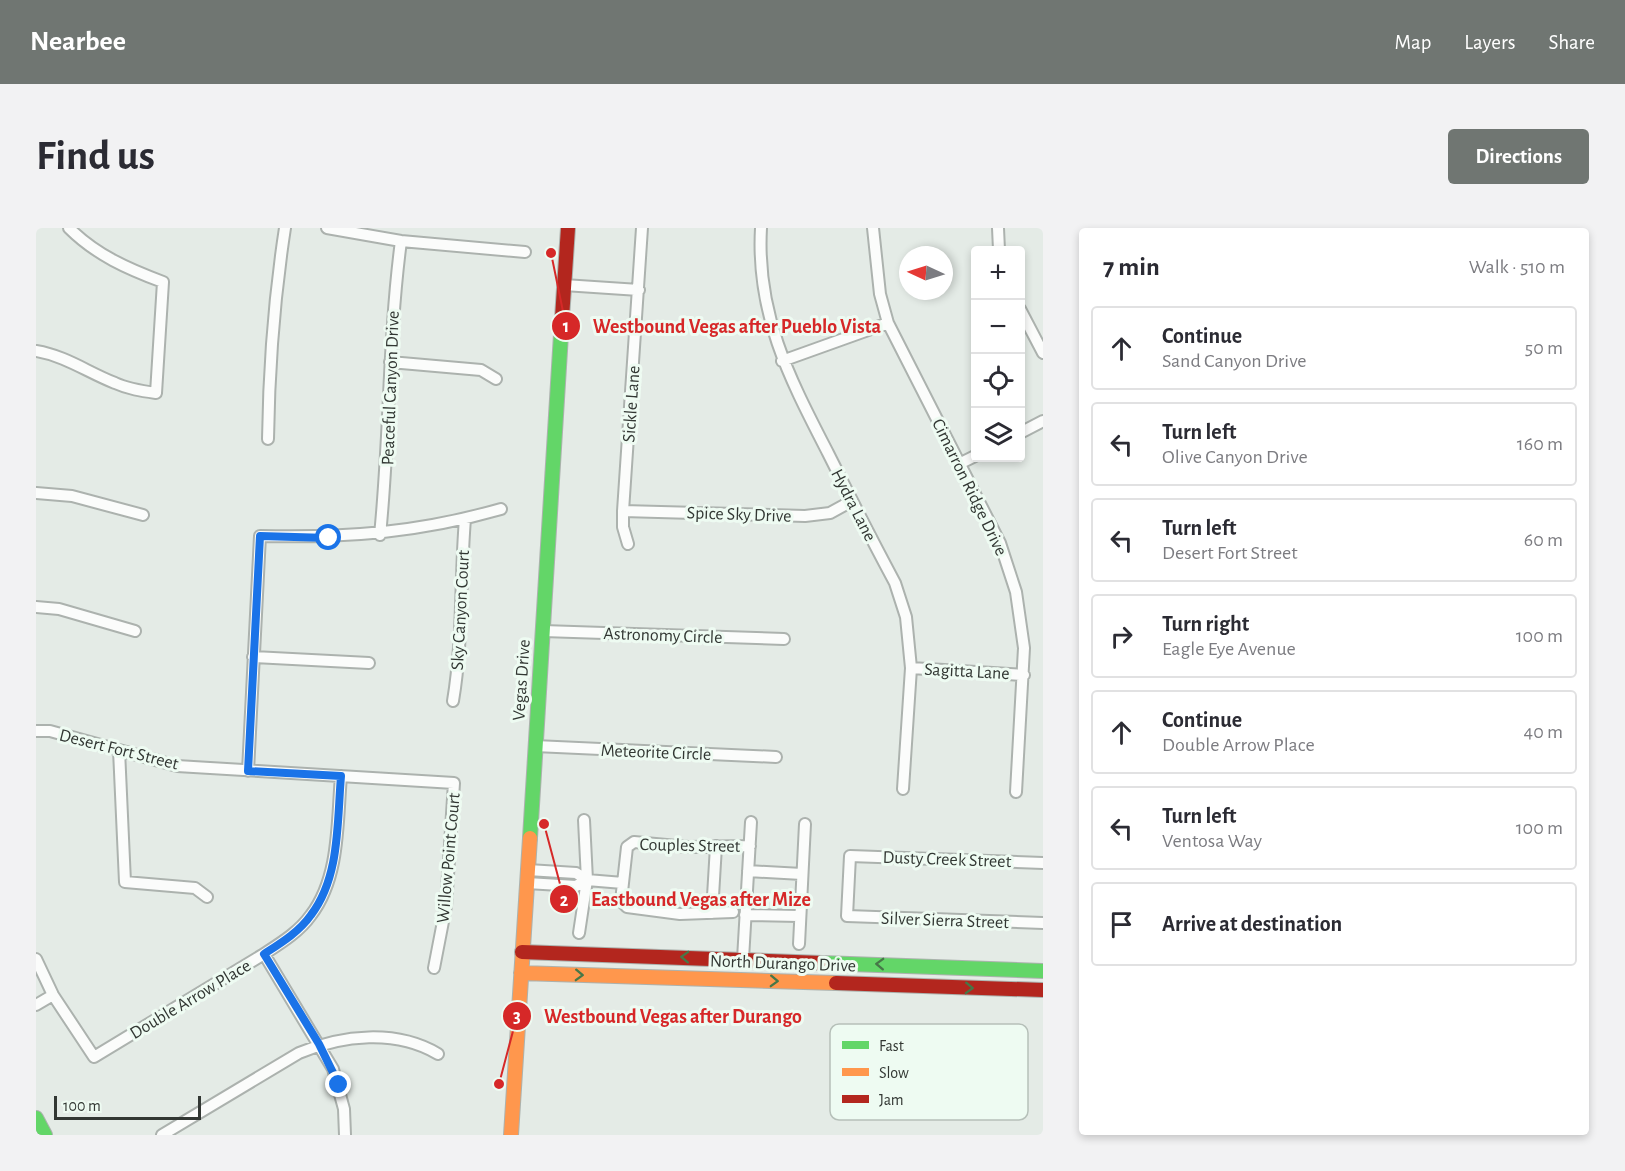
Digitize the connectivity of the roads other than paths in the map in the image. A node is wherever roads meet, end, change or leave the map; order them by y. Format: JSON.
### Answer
{"nodes":[{"id":1,"x":69,"y":228,"type":"edge"},
{"id":2,"x":285,"y":228,"type":"edge"},
{"id":3,"x":327,"y":228,"type":"edge"},
{"id":4,"x":568,"y":228,"type":"edge"},
{"id":5,"x":642,"y":228,"type":"edge"},
{"id":6,"x":761,"y":228,"type":"edge"},
{"id":7,"x":873,"y":228,"type":"edge"},
{"id":8,"x":998,"y":228,"type":"edge"},
{"id":9,"x":342,"y":230,"type":"edge"},
{"id":10,"x":401,"y":241,"type":"junction"},
{"id":11,"x":999,"y":246,"type":"edge"},
{"id":12,"x":525,"y":252,"type":"dead end"},
{"id":13,"x":564,"y":285,"type":"junction"},
{"id":14,"x":639,"y":290,"type":"junction"},
{"id":15,"x":1025,"y":319,"type":"edge"},
{"id":16,"x":888,"y":323,"type":"junction"},
{"id":17,"x":36,"y":351,"type":"edge"},
{"id":18,"x":1043,"y":353,"type":"edge"},
{"id":19,"x":782,"y":361,"type":"junction"},
{"id":20,"x":390,"y":362,"type":"junction"},
{"id":21,"x":496,"y":379,"type":"dead end"},
{"id":22,"x":1043,"y":421,"type":"edge"},
{"id":23,"x":1025,"y":430,"type":"edge"},
{"id":24,"x":268,"y":439,"type":"dead end"},
{"id":25,"x":971,"y":458,"type":"edge"},
{"id":26,"x":959,"y":464,"type":"junction"},
{"id":27,"x":36,"y":493,"type":"edge"},
{"id":28,"x":852,"y":501,"type":"junction"},
{"id":29,"x":501,"y":509,"type":"dead end"},
{"id":30,"x":623,"y":511,"type":"junction"},
{"id":31,"x":143,"y":515,"type":"dead end"},
{"id":32,"x":465,"y":519,"type":"junction"},
{"id":33,"x":381,"y":535,"type":"junction"},
{"id":34,"x":628,"y":544,"type":"dead end"},
{"id":35,"x":36,"y":607,"type":"edge"},
{"id":36,"x":135,"y":631,"type":"dead end"},
{"id":37,"x":543,"y":631,"type":"junction"},
{"id":38,"x":784,"y":639,"type":"dead end"},
{"id":39,"x":253,"y":657,"type":"junction"},
{"id":40,"x":369,"y":663,"type":"dead end"},
{"id":41,"x":911,"y":668,"type":"junction"},
{"id":42,"x":1024,"y":675,"type":"junction"},
{"id":43,"x":453,"y":701,"type":"dead end"},
{"id":44,"x":36,"y":731,"type":"edge"},
{"id":45,"x":535,"y":746,"type":"junction"},
{"id":46,"x":119,"y":750,"type":"junction"},
{"id":47,"x":776,"y":757,"type":"dead end"},
{"id":48,"x":248,"y":771,"type":"junction"},
{"id":49,"x":341,"y":776,"type":"junction"},
{"id":50,"x":454,"y":783,"type":"joint"},
{"id":51,"x":903,"y":789,"type":"dead end"},
{"id":52,"x":1016,"y":792,"type":"dead end"},
{"id":53,"x":584,"y":820,"type":"dead end"},
{"id":54,"x":752,"y":822,"type":"dead end"},
{"id":55,"x":805,"y":824,"type":"dead end"},
{"id":56,"x":716,"y":846,"type":"junction"},
{"id":57,"x":750,"y":846,"type":"junction"},
{"id":58,"x":1043,"y":863,"type":"edge"},
{"id":59,"x":748,"y":871,"type":"junction"},
{"id":60,"x":802,"y":874,"type":"junction"},
{"id":61,"x":527,"y":877,"type":"junction"},
{"id":62,"x":587,"y":880,"type":"junction"},
{"id":63,"x":623,"y":883,"type":"junction"},
{"id":64,"x":207,"y":897,"type":"dead end"},
{"id":65,"x":733,"y":912,"type":"dead end"},
{"id":66,"x":712,"y":913,"type":"junction"},
{"id":67,"x":745,"y":915,"type":"junction"},
{"id":68,"x":799,"y":916,"type":"junction"},
{"id":69,"x":846,"y":916,"type":"joint"},
{"id":70,"x":1043,"y":923,"type":"edge"},
{"id":71,"x":579,"y":933,"type":"dead end"},
{"id":72,"x":799,"y":944,"type":"dead end"},
{"id":73,"x":522,"y":952,"type":"junction"},
{"id":74,"x":264,"y":954,"type":"junction"},
{"id":75,"x":36,"y":959,"type":"edge"},
{"id":76,"x":742,"y":959,"type":"junction"},
{"id":77,"x":908,"y":965,"type":"junction"},
{"id":78,"x":434,"y":968,"type":"dead end"},
{"id":79,"x":1043,"y":970,"type":"edge"},
{"id":80,"x":521,"y":973,"type":"junction"},
{"id":81,"x":907,"y":986,"type":"junction"},
{"id":82,"x":1043,"y":990,"type":"edge"},
{"id":83,"x":53,"y":995,"type":"junction"},
{"id":84,"x":36,"y":1005,"type":"edge"},
{"id":85,"x":319,"y":1044,"type":"junction"},
{"id":86,"x":438,"y":1054,"type":"dead end"},
{"id":87,"x":36,"y":1118,"type":"edge"},
{"id":88,"x":45,"y":1135,"type":"edge"},
{"id":89,"x":162,"y":1135,"type":"edge"},
{"id":90,"x":345,"y":1135,"type":"edge"},
{"id":91,"x":511,"y":1135,"type":"edge"}],
"edges":[{"from":1,"to":17,"type":"street"},
{"from":2,"to":24,"type":"street"},
{"from":3,"to":9,"type":"street"},
{"from":4,"to":13,"type":"main road","name":"Vegas Drive"},
{"from":5,"to":14,"type":"street","name":"Sickle Lane"},
{"from":6,"to":19,"type":"street","name":"Hydra Lane"},
{"from":7,"to":16,"type":"street","name":"Cimarron Ridge Drive"},
{"from":8,"to":11,"type":"street"},
{"from":9,"to":10,"type":"street"},
{"from":10,"to":12,"type":"street"},
{"from":10,"to":20,"type":"street","name":"Peaceful Canyon Drive"},
{"from":13,"to":14,"type":"street"},
{"from":13,"to":37,"type":"main road","name":"Vegas Drive"},
{"from":14,"to":30,"type":"street","name":"Sickle Lane"},
{"from":15,"to":18,"type":"street"},
{"from":16,"to":19,"type":"street"},
{"from":16,"to":26,"type":"street","name":"Cimarron Ridge Drive"},
{"from":19,"to":28,"type":"street","name":"Hydra Lane"},
{"from":20,"to":21,"type":"street"},
{"from":20,"to":33,"type":"street","name":"Peaceful Canyon Drive"},
{"from":22,"to":23,"type":"street"},
{"from":25,"to":26,"type":"street"},
{"from":26,"to":42,"type":"street","name":"Cimarron Ridge Drive"},
{"from":27,"to":31,"type":"street"},
{"from":28,"to":30,"type":"street","name":"Spice Sky Drive"},
{"from":28,"to":41,"type":"street","name":"Hydra Lane"},
{"from":29,"to":32,"type":"street"},
{"from":30,"to":34,"type":"street","name":"Sickle Lane"},
{"from":32,"to":33,"type":"street"},
{"from":32,"to":43,"type":"street","name":"Sky Canyon Court"},
{"from":33,"to":39,"type":"street"},
{"from":35,"to":36,"type":"street"},
{"from":37,"to":38,"type":"street","name":"Astronomy Circle"},
{"from":37,"to":45,"type":"main road","name":"Vegas Drive"},
{"from":39,"to":40,"type":"street"},
{"from":39,"to":48,"type":"street"},
{"from":41,"to":42,"type":"street","name":"Sagitta Lane"},
{"from":41,"to":51,"type":"street","name":"Hydra Lane"},
{"from":42,"to":52,"type":"street","name":"Cimarron Ridge Drive"},
{"from":44,"to":46,"type":"street","name":"Desert Fort Street"},
{"from":45,"to":47,"type":"street","name":"Meteorite Circle"},
{"from":45,"to":61,"type":"main road","name":"Vegas Drive"},
{"from":46,"to":48,"type":"street","name":"Desert Fort Street"},
{"from":46,"to":64,"type":"street"},
{"from":48,"to":49,"type":"street","name":"Desert Fort Street"},
{"from":49,"to":50,"type":"street","name":"Desert Fort Street"},
{"from":49,"to":74,"type":"street","name":"Double Arrow Place"},
{"from":50,"to":78,"type":"street","name":"Willow Point Court"},
{"from":53,"to":62,"type":"street"},
{"from":54,"to":57,"type":"street"},
{"from":55,"to":60,"type":"street"},
{"from":56,"to":57,"type":"street","name":"Couples Street"},
{"from":56,"to":63,"type":"street","name":"Couples Street"},
{"from":56,"to":66,"type":"street"},
{"from":57,"to":59,"type":"street"},
{"from":58,"to":69,"type":"street","name":"Dusty Creek Street"},
{"from":59,"to":60,"type":"street"},
{"from":59,"to":67,"type":"street"},
{"from":60,"to":68,"type":"street"},
{"from":61,"to":62,"type":"street"},
{"from":61,"to":73,"type":"main road","name":"Vegas Drive"},
{"from":62,"to":63,"type":"street"},
{"from":62,"to":71,"type":"street"},
{"from":63,"to":66,"type":"street"},
{"from":65,"to":66,"type":"street"},
{"from":67,"to":68,"type":"street"},
{"from":67,"to":76,"type":"street"},
{"from":68,"to":72,"type":"street"},
{"from":69,"to":70,"type":"street","name":"Silver Sierra Street"},
{"from":76,"to":73,"type":"main road","name":"North Durango Drive","one_way":true},
{"from":73,"to":80,"type":"main road","name":"Vegas Drive"},
{"from":74,"to":83,"type":"street","name":"Double Arrow Place"},
{"from":74,"to":85,"type":"street"},
{"from":75,"to":83,"type":"street"},
{"from":77,"to":76,"type":"main road","name":"North Durango Drive","one_way":true},
{"from":77,"to":79,"type":"main road","name":"North Durango Drive"},
{"from":77,"to":81,"type":"main road"},
{"from":80,"to":81,"type":"main road","name":"North Durango Drive","one_way":true},
{"from":80,"to":91,"type":"main road","name":"Vegas Drive"},
{"from":81,"to":82,"type":"main road","name":"North Durango Drive","one_way":true},
{"from":83,"to":84,"type":"street"},
{"from":85,"to":86,"type":"street"},
{"from":85,"to":89,"type":"street"},
{"from":85,"to":90,"type":"street"},
{"from":87,"to":88,"type":"main road"}]}
